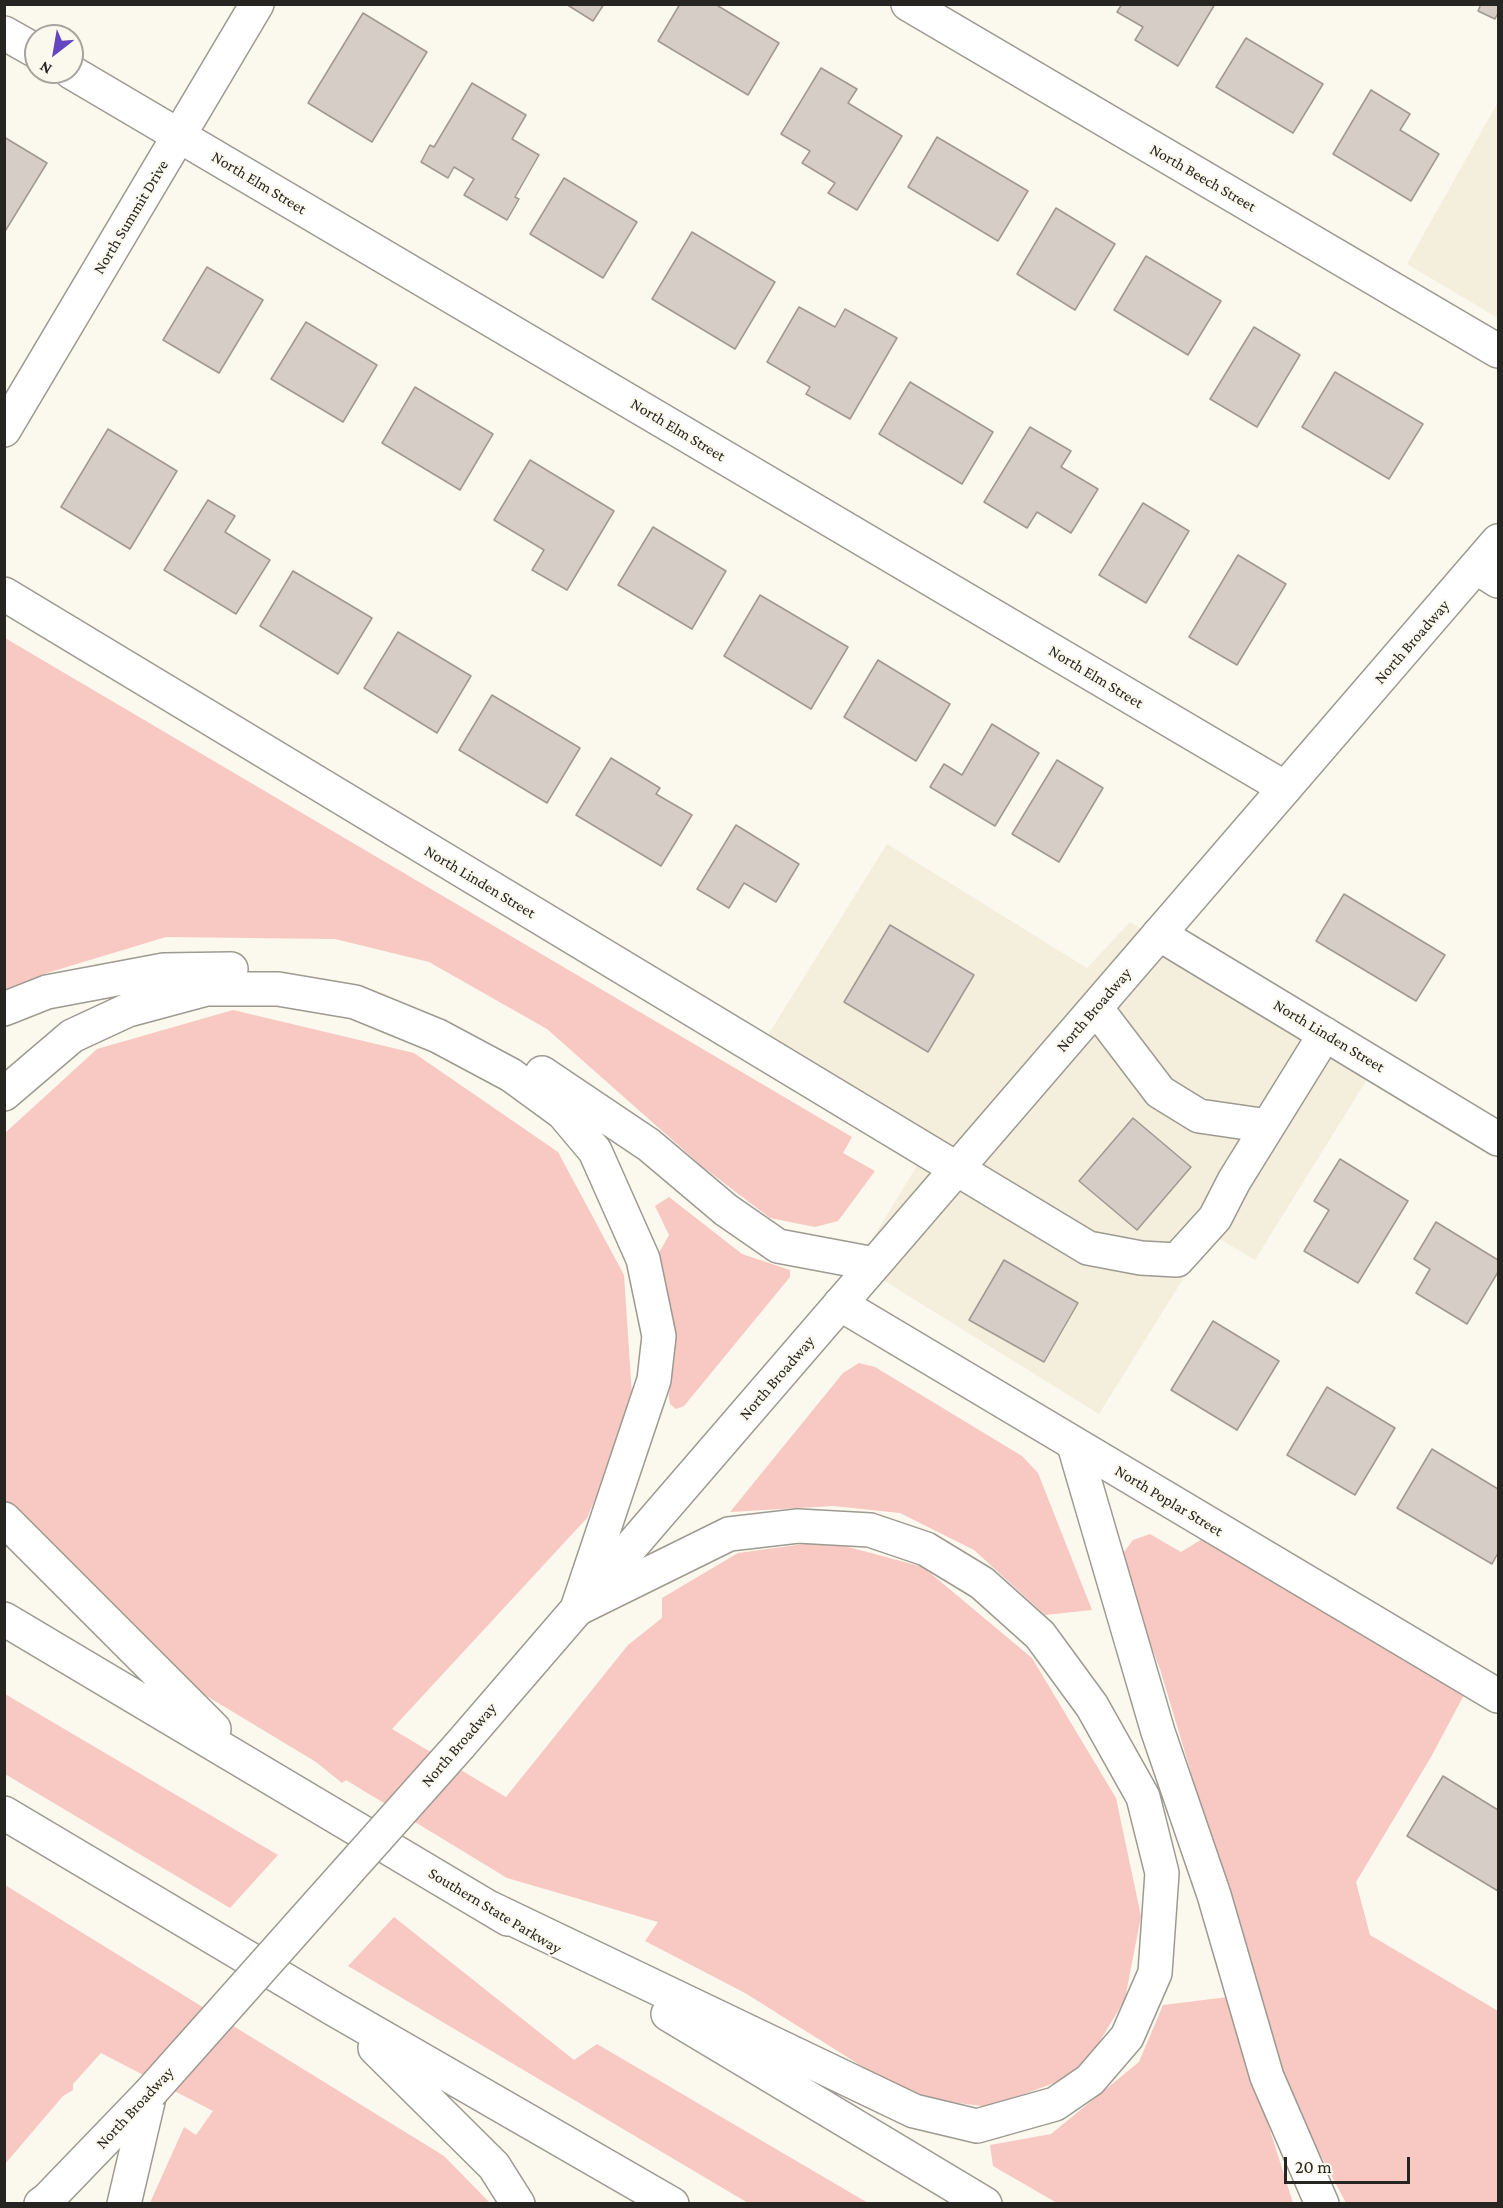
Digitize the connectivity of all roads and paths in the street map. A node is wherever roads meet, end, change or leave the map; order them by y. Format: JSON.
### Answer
{"nodes":[{"id":1,"x":257,"y":4,"type":"edge"},
{"id":2,"x":908,"y":4,"type":"edge"},
{"id":3,"x":4,"y":33,"type":"edge"},
{"id":4,"x":24,"y":44,"type":"edge"},
{"id":5,"x":84,"y":80,"type":"edge"},
{"id":6,"x":179,"y":136,"type":"junction"},
{"id":7,"x":1498,"y":351,"type":"edge"},
{"id":8,"x":4,"y":430,"type":"edge"},
{"id":9,"x":1498,"y":541,"type":"edge"},
{"id":10,"x":1487,"y":574,"type":"edge"},
{"id":11,"x":4,"y":594,"type":"edge"},
{"id":12,"x":1285,"y":788,"type":"junction"},
{"id":13,"x":1160,"y":934,"type":"junction"},
{"id":14,"x":1096,"y":1008,"type":"junction"},
{"id":15,"x":4,"y":1009,"type":"edge"},
{"id":16,"x":1325,"y":1034,"type":"junction"},
{"id":17,"x":4,"y":1094,"type":"edge"},
{"id":18,"x":1268,"y":1126,"type":"junction"},
{"id":19,"x":1498,"y":1139,"type":"edge"},
{"id":20,"x":957,"y":1169,"type":"junction"},
{"id":21,"x":874,"y":1264,"type":"junction"},
{"id":22,"x":840,"y":1304,"type":"junction"},
{"id":23,"x":1074,"y":1445,"type":"junction"},
{"id":24,"x":4,"y":1519,"type":"edge"},
{"id":25,"x":578,"y":1609,"type":"junction"},
{"id":26,"x":4,"y":1619,"type":"edge"},
{"id":27,"x":1498,"y":1696,"type":"edge"},
{"id":28,"x":247,"y":1762,"type":"junction"},
{"id":29,"x":4,"y":1813,"type":"edge"},
{"id":30,"x":4,"y":1831,"type":"edge"},
{"id":31,"x":133,"y":1890,"type":"junction"},
{"id":32,"x":490,"y":1908,"type":"junction"},
{"id":33,"x":332,"y":2008,"type":"junction"},
{"id":34,"x":150,"y":2093,"type":"junction"},
{"id":35,"x":43,"y":2203,"type":"edge"},
{"id":36,"x":124,"y":2204,"type":"edge"},
{"id":37,"x":518,"y":2204,"type":"edge"},
{"id":38,"x":672,"y":2204,"type":"edge"},
{"id":39,"x":985,"y":2204,"type":"edge"},
{"id":40,"x":1322,"y":2204,"type":"edge"}],
"edges":[{"from":1,"to":6,"type":"main road","name":"North Summit Drive"},
{"from":2,"to":7,"type":"main road","name":"North Beech Street"},
{"from":3,"to":4,"type":"main road"},
{"from":5,"to":6,"type":"main road","name":"North Elm Street"},
{"from":6,"to":8,"type":"main road","name":"North Summit Drive"},
{"from":6,"to":12,"type":"main road","name":"North Elm Street"},
{"from":9,"to":10,"type":"main road","name":"North Broadway"},
{"from":10,"to":12,"type":"main road","name":"North Broadway"},
{"from":11,"to":20,"type":"main road","name":"North Linden Street"},
{"from":12,"to":13,"type":"main road","name":"North Broadway"},
{"from":13,"to":14,"type":"main road","name":"North Broadway"},
{"from":13,"to":16,"type":"main road","name":"North Linden Street"},
{"from":14,"to":18,"type":"main road"},
{"from":14,"to":20,"type":"main road","name":"North Broadway"},
{"from":15,"to":21,"type":"main road"},
{"from":16,"to":18,"type":"main road"},
{"from":16,"to":19,"type":"main road","name":"North Linden Street"},
{"from":17,"to":25,"type":"main road"},
{"from":18,"to":20,"type":"main road","name":"North Linden Street"},
{"from":20,"to":21,"type":"main road","name":"North Broadway"},
{"from":21,"to":22,"type":"main road","name":"North Broadway"},
{"from":22,"to":23,"type":"main road","name":"North Poplar Street"},
{"from":22,"to":25,"type":"main road","name":"North Broadway"},
{"from":23,"to":27,"type":"main road","name":"North Poplar Street"},
{"from":23,"to":40,"type":"main road"},
{"from":24,"to":28,"type":"main road"},
{"from":25,"to":32,"type":"main road"},
{"from":25,"to":34,"type":"main road","name":"North Broadway","bridge":true},
{"from":26,"to":28,"type":"main road","name":"Southern State Parkway"},
{"from":28,"to":32,"type":"main road","name":"Southern State Parkway"},
{"from":29,"to":31,"type":"main road"},
{"from":30,"to":31,"type":"main road"},
{"from":31,"to":33,"type":"main road"},
{"from":32,"to":39,"type":"main road","name":"Southern State Parkway"},
{"from":33,"to":37,"type":"main road"},
{"from":33,"to":38,"type":"main road"},
{"from":34,"to":35,"type":"main road","name":"North Broadway"},
{"from":34,"to":36,"type":"main road"}]}
